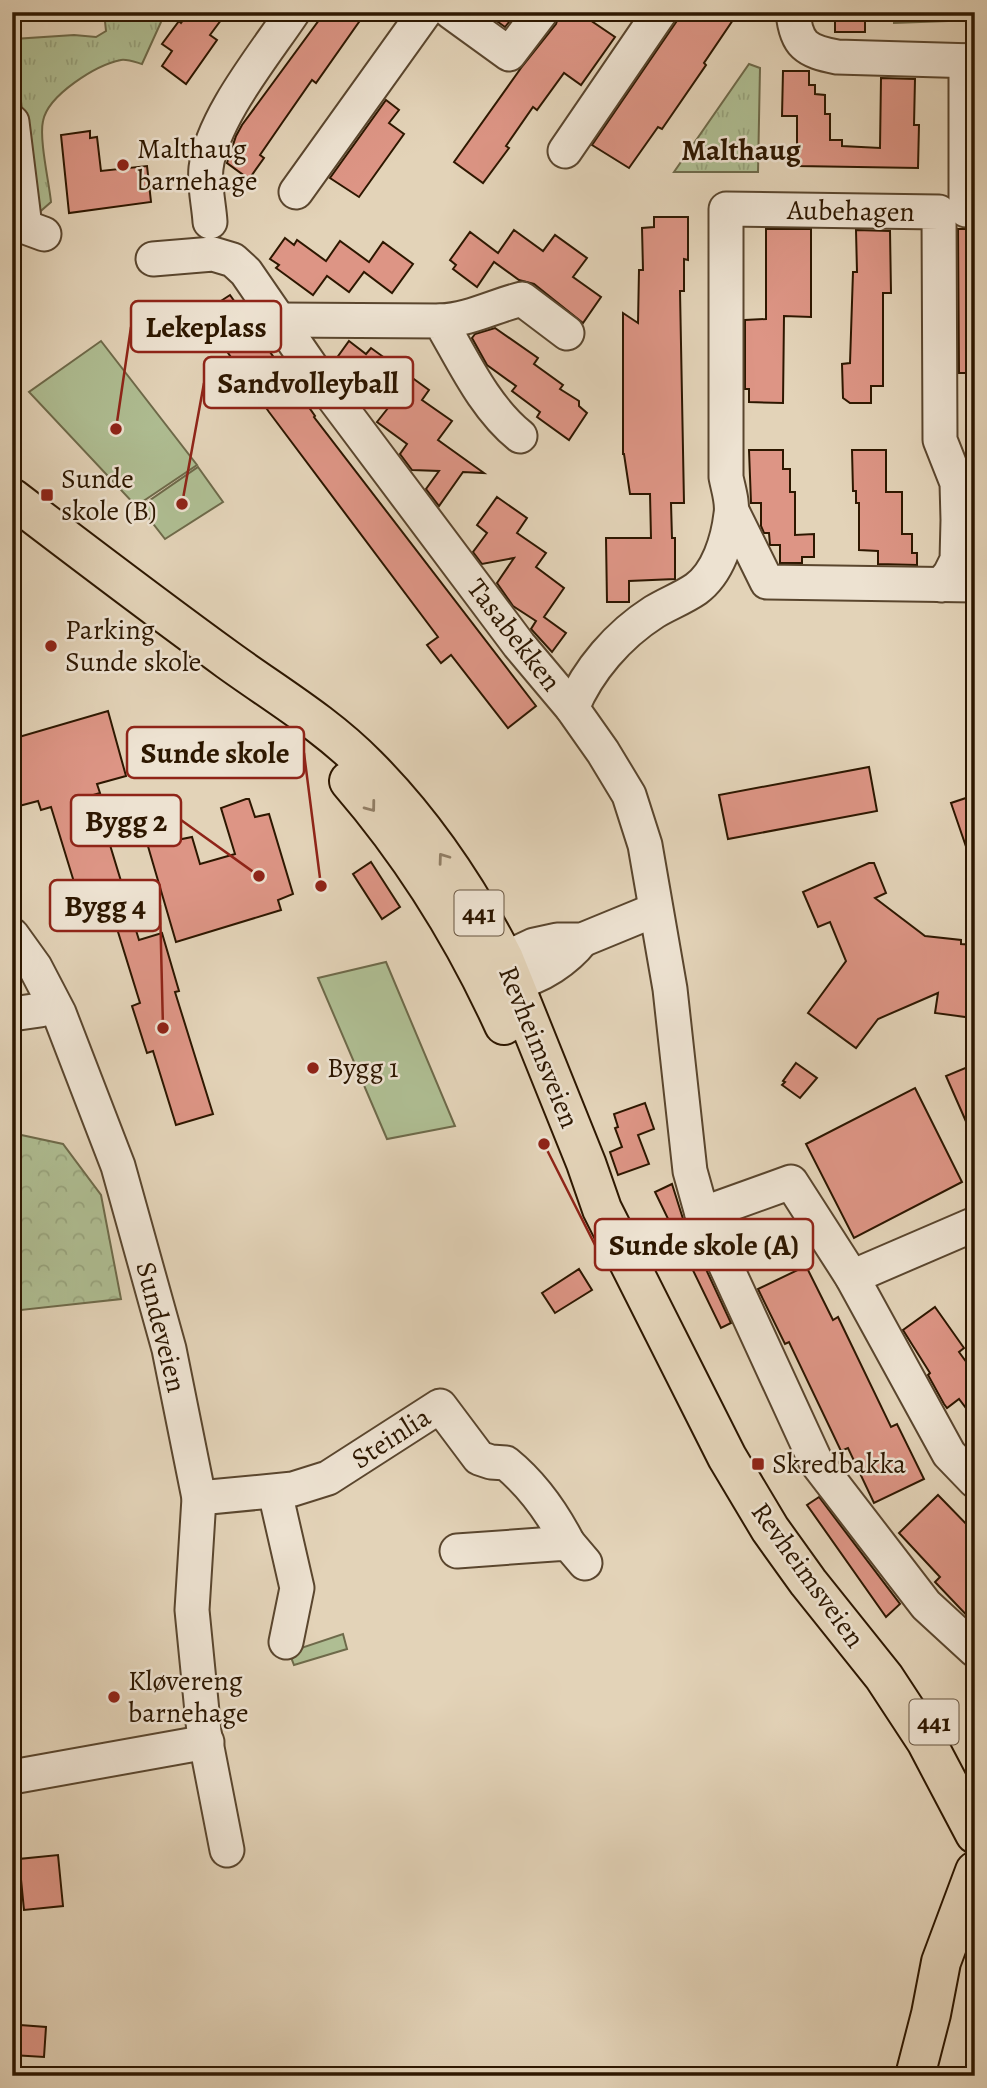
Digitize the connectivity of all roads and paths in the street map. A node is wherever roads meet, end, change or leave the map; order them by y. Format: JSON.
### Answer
{"nodes":[{"id":1,"x":293,"y":12,"type":"edge"},
{"id":2,"x":425,"y":12,"type":"edge"},
{"id":3,"x":451,"y":12,"type":"edge"},
{"id":4,"x":541,"y":12,"type":"edge"},
{"id":5,"x":660,"y":12,"type":"edge"},
{"id":6,"x":792,"y":13,"type":"edge"},
{"id":7,"x":970,"y":61,"type":"edge"},
{"id":8,"x":12,"y":122,"type":"edge"},
{"id":9,"x":565,"y":151,"type":"dead end"},
{"id":10,"x":296,"y":192,"type":"dead end"},
{"id":11,"x":975,"y":210,"type":"edge"},
{"id":12,"x":210,"y":222,"type":"dead end"},
{"id":13,"x":44,"y":234,"type":"dead end"},
{"id":14,"x":153,"y":259,"type":"dead end"},
{"id":15,"x":279,"y":320,"type":"junction"},
{"id":16,"x":440,"y":321,"type":"junction"},
{"id":17,"x":567,"y":334,"type":"dead end"},
{"id":18,"x":520,"y":436,"type":"dead end"},
{"id":19,"x":12,"y":498,"type":"edge"},
{"id":20,"x":732,"y":511,"type":"junction"},
{"id":21,"x":941,"y":585,"type":"junction"},
{"id":22,"x":975,"y":585,"type":"edge"},
{"id":23,"x":572,"y":708,"type":"junction"},
{"id":24,"x":654,"y":910,"type":"junction"},
{"id":25,"x":12,"y":935,"type":"edge"},
{"id":26,"x":501,"y":974,"type":"junction"},
{"id":27,"x":53,"y":1003,"type":"junction"},
{"id":28,"x":12,"y":1014,"type":"edge"},
{"id":29,"x":702,"y":1213,"type":"junction"},
{"id":30,"x":975,"y":1224,"type":"edge"},
{"id":31,"x":852,"y":1277,"type":"junction"},
{"id":32,"x":975,"y":1482,"type":"edge"},
{"id":33,"x":275,"y":1492,"type":"junction"},
{"id":34,"x":199,"y":1498,"type":"junction"},
{"id":35,"x":457,"y":1551,"type":"dead end"},
{"id":36,"x":286,"y":1642,"type":"dead end"},
{"id":37,"x":975,"y":1650,"type":"edge"},
{"id":38,"x":884,"y":1676,"type":"junction"},
{"id":39,"x":206,"y":1742,"type":"junction"},
{"id":40,"x":12,"y":1777,"type":"edge"},
{"id":41,"x":975,"y":1777,"type":"edge"},
{"id":42,"x":975,"y":1834,"type":"edge"},
{"id":43,"x":227,"y":1850,"type":"dead end"},
{"id":44,"x":975,"y":1871,"type":"edge"},
{"id":45,"x":975,"y":1930,"type":"edge"},
{"id":46,"x":931,"y":2014,"type":"junction"},
{"id":47,"x":915,"y":2076,"type":"edge"}],
"edges":[{"from":1,"to":12,"type":"street"},
{"from":2,"to":10,"type":"street"},
{"from":3,"to":4,"type":"street"},
{"from":5,"to":9,"type":"street"},
{"from":6,"to":7,"type":"street"},
{"from":7,"to":11,"type":"street"},
{"from":8,"to":13,"type":"street"},
{"from":14,"to":15,"type":"street","name":"Tasabekken"},
{"from":15,"to":16,"type":"street"},
{"from":15,"to":23,"type":"street","name":"Tasabekken"},
{"from":16,"to":17,"type":"street"},
{"from":16,"to":18,"type":"street"},
{"from":19,"to":26,"type":"main road","name":"Revheimsveien","number":"441"},
{"from":20,"to":21,"type":"street","name":"Aubehagen"},
{"from":20,"to":21,"type":"street","name":"Aubehagen"},
{"from":20,"to":23,"type":"street","name":"Aubehagen"},
{"from":21,"to":22,"type":"street","name":"Aubehagen"},
{"from":23,"to":24,"type":"street","name":"Tasabekken"},
{"from":24,"to":26,"type":"street"},
{"from":24,"to":29,"type":"street"},
{"from":25,"to":27,"type":"street","name":"Sundeveien"},
{"from":26,"to":38,"type":"main road","name":"Revheimsveien","number":"441"},
{"from":27,"to":28,"type":"street"},
{"from":27,"to":34,"type":"street","name":"Sundeveien"},
{"from":29,"to":31,"type":"street"},
{"from":29,"to":37,"type":"street"},
{"from":30,"to":31,"type":"street"},
{"from":31,"to":32,"type":"street"},
{"from":33,"to":34,"type":"street","name":"Steinlia"},
{"from":33,"to":35,"type":"street","name":"Steinlia"},
{"from":33,"to":36,"type":"street"},
{"from":34,"to":39,"type":"street","name":"Sundeveien"},
{"from":38,"to":41,"type":"main road","name":"Revheimsveien","number":"441"},
{"from":38,"to":42,"type":"main road","name":"Revheimsveien","number":"441"},
{"from":39,"to":40,"type":"street"},
{"from":39,"to":43,"type":"street","name":"Sundeveien"},
{"from":44,"to":46,"type":"main road"},
{"from":45,"to":46,"type":"main road"},
{"from":46,"to":47,"type":"main road"}]}
